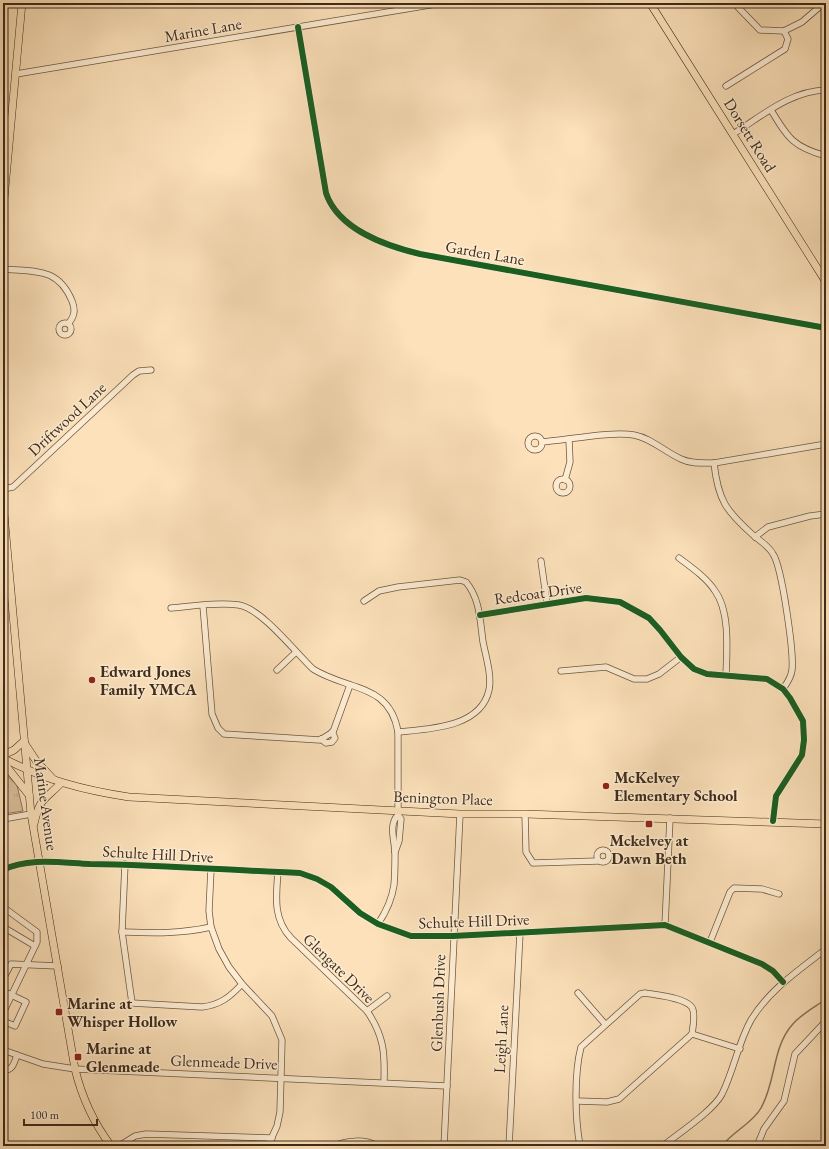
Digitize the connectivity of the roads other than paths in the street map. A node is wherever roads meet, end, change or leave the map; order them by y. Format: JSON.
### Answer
{"nodes":[{"id":1,"x":22,"y":3,"type":"edge"},
{"id":2,"x":442,"y":3,"type":"edge"},
{"id":3,"x":650,"y":3,"type":"edge"},
{"id":4,"x":734,"y":3,"type":"edge"},
{"id":5,"x":824,"y":3,"type":"edge"},
{"id":6,"x":298,"y":27,"type":"junction"},
{"id":7,"x":784,"y":31,"type":"junction"},
{"id":8,"x":16,"y":74,"type":"junction"},
{"id":9,"x":726,"y":86,"type":"dead end"},
{"id":10,"x":826,"y":90,"type":"edge"},
{"id":11,"x":771,"y":110,"type":"junction"},
{"id":12,"x":733,"y":134,"type":"junction"},
{"id":13,"x":826,"y":156,"type":"edge"},
{"id":14,"x":3,"y":210,"type":"edge"},
{"id":15,"x":3,"y":269,"type":"edge"},
{"id":16,"x":826,"y":282,"type":"edge"},
{"id":17,"x":68,"y":324,"type":"dead end"},
{"id":18,"x":826,"y":328,"type":"edge"},
{"id":19,"x":151,"y":370,"type":"dead end"},
{"id":20,"x":569,"y":440,"type":"junction"},
{"id":21,"x":542,"y":442,"type":"dead end"},
{"id":22,"x":826,"y":444,"type":"edge"},
{"id":23,"x":714,"y":463,"type":"junction"},
{"id":24,"x":565,"y":480,"type":"dead end"},
{"id":25,"x":3,"y":489,"type":"edge"},
{"id":26,"x":3,"y":503,"type":"edge"},
{"id":27,"x":826,"y":514,"type":"edge"},
{"id":28,"x":755,"y":537,"type":"junction"},
{"id":29,"x":679,"y":558,"type":"dead end"},
{"id":30,"x":541,"y":561,"type":"dead end"},
{"id":31,"x":11,"y":590,"type":"junction"},
{"id":32,"x":3,"y":591,"type":"edge"},
{"id":33,"x":364,"y":601,"type":"dead end"},
{"id":34,"x":547,"y":603,"type":"junction"},
{"id":35,"x":203,"y":606,"type":"junction"},
{"id":36,"x":171,"y":608,"type":"dead end"},
{"id":37,"x":480,"y":615,"type":"junction"},
{"id":38,"x":295,"y":653,"type":"junction"},
{"id":39,"x":681,"y":657,"type":"junction"},
{"id":40,"x":277,"y":670,"type":"dead end"},
{"id":41,"x":561,"y":671,"type":"dead end"},
{"id":42,"x":726,"y":675,"type":"junction"},
{"id":43,"x":350,"y":685,"type":"junction"},
{"id":44,"x":783,"y":689,"type":"junction"},
{"id":45,"x":398,"y":732,"type":"junction"},
{"id":46,"x":24,"y":741,"type":"junction"},
{"id":47,"x":3,"y":754,"type":"edge"},
{"id":48,"x":3,"y":758,"type":"edge"},
{"id":49,"x":3,"y":762,"type":"edge"},
{"id":50,"x":26,"y":770,"type":"junction"},
{"id":51,"x":58,"y":782,"type":"junction"},
{"id":52,"x":29,"y":795,"type":"junction"},
{"id":53,"x":398,"y":813,"type":"junction"},
{"id":54,"x":31,"y":814,"type":"junction"},
{"id":55,"x":460,"y":814,"type":"junction"},
{"id":56,"x":525,"y":814,"type":"junction"},
{"id":57,"x":670,"y":818,"type":"junction"},
{"id":58,"x":3,"y":819,"type":"edge"},
{"id":59,"x":773,"y":821,"type":"junction"},
{"id":60,"x":826,"y":824,"type":"edge"},
{"id":61,"x":33,"y":828,"type":"junction"},
{"id":62,"x":598,"y":861,"type":"dead end"},
{"id":63,"x":40,"y":862,"type":"junction"},
{"id":64,"x":125,"y":864,"type":"junction"},
{"id":65,"x":211,"y":869,"type":"junction"},
{"id":66,"x":3,"y":870,"type":"edge"},
{"id":67,"x":278,"y":872,"type":"junction"},
{"id":68,"x":779,"y":894,"type":"dead end"},
{"id":69,"x":3,"y":916,"type":"edge"},
{"id":70,"x":378,"y":924,"type":"junction"},
{"id":71,"x":665,"y":925,"type":"junction"},
{"id":72,"x":3,"y":927,"type":"edge"},
{"id":73,"x":211,"y":927,"type":"junction"},
{"id":74,"x":122,"y":932,"type":"junction"},
{"id":75,"x":520,"y":932,"type":"junction"},
{"id":76,"x":453,"y":936,"type":"junction"},
{"id":77,"x":710,"y":942,"type":"junction"},
{"id":78,"x":35,"y":946,"type":"junction"},
{"id":79,"x":826,"y":949,"type":"edge"},
{"id":80,"x":25,"y":965,"type":"junction"},
{"id":81,"x":58,"y":966,"type":"junction"},
{"id":82,"x":3,"y":979,"type":"edge"},
{"id":83,"x":783,"y":982,"type":"junction"},
{"id":84,"x":242,"y":984,"type":"junction"},
{"id":85,"x":3,"y":991,"type":"edge"},
{"id":86,"x":578,"y":994,"type":"dead end"},
{"id":87,"x":12,"y":996,"type":"junction"},
{"id":88,"x":387,"y":996,"type":"dead end"},
{"id":89,"x":367,"y":1012,"type":"junction"},
{"id":90,"x":3,"y":1013,"type":"edge"},
{"id":91,"x":826,"y":1021,"type":"edge"},
{"id":92,"x":3,"y":1022,"type":"edge"},
{"id":93,"x":605,"y":1024,"type":"junction"},
{"id":94,"x":692,"y":1034,"type":"junction"},
{"id":95,"x":740,"y":1049,"type":"junction"},
{"id":96,"x":3,"y":1050,"type":"edge"},
{"id":97,"x":16,"y":1055,"type":"junction"},
{"id":98,"x":75,"y":1069,"type":"junction"},
{"id":99,"x":3,"y":1070,"type":"edge"},
{"id":100,"x":281,"y":1078,"type":"junction"},
{"id":101,"x":384,"y":1082,"type":"junction"},
{"id":102,"x":447,"y":1086,"type":"junction"},
{"id":103,"x":577,"y":1101,"type":"junction"},
{"id":104,"x":272,"y":1138,"type":"junction"},
{"id":105,"x":111,"y":1146,"type":"edge"},
{"id":106,"x":119,"y":1146,"type":"edge"},
{"id":107,"x":268,"y":1146,"type":"edge"},
{"id":108,"x":335,"y":1146,"type":"edge"},
{"id":109,"x":376,"y":1146,"type":"edge"},
{"id":110,"x":444,"y":1146,"type":"edge"},
{"id":111,"x":509,"y":1146,"type":"edge"},
{"id":112,"x":580,"y":1146,"type":"edge"},
{"id":113,"x":663,"y":1146,"type":"edge"},
{"id":114,"x":757,"y":1146,"type":"edge"}],
"edges":[{"from":1,"to":8,"type":"main road"},
{"from":2,"to":6,"type":"street","name":"Marine Lane"},
{"from":3,"to":12,"type":"main road","name":"Dorsett Road"},
{"from":4,"to":7,"type":"street"},
{"from":5,"to":7,"type":"street"},
{"from":6,"to":8,"type":"street","name":"Marine Lane"},
{"from":6,"to":18,"type":"street","name":"Garden Lane"},
{"from":7,"to":9,"type":"street"},
{"from":8,"to":14,"type":"main road"},
{"from":10,"to":11,"type":"street"},
{"from":11,"to":12,"type":"street"},
{"from":11,"to":13,"type":"street"},
{"from":12,"to":16,"type":"main road","name":"Dorsett Road"},
{"from":15,"to":17,"type":"street"},
{"from":19,"to":25,"type":"street","name":"Driftwood Lane"},
{"from":20,"to":21,"type":"street"},
{"from":20,"to":23,"type":"street"},
{"from":20,"to":24,"type":"street"},
{"from":22,"to":23,"type":"street"},
{"from":23,"to":28,"type":"street"},
{"from":26,"to":31,"type":"main road","name":"Marine Avenue"},
{"from":27,"to":28,"type":"street"},
{"from":28,"to":44,"type":"street"},
{"from":29,"to":42,"type":"street"},
{"from":30,"to":34,"type":"street"},
{"from":31,"to":32,"type":"street"},
{"from":31,"to":46,"type":"main road","name":"Marine Avenue"},
{"from":33,"to":37,"type":"street","name":"Redcoat Drive"},
{"from":34,"to":37,"type":"street","name":"Redcoat Drive"},
{"from":34,"to":39,"type":"street","name":"Redcoat Drive"},
{"from":35,"to":36,"type":"street"},
{"from":35,"to":38,"type":"street"},
{"from":35,"to":43,"type":"street"},
{"from":37,"to":45,"type":"street"},
{"from":38,"to":40,"type":"street"},
{"from":38,"to":43,"type":"street"},
{"from":39,"to":41,"type":"street"},
{"from":39,"to":42,"type":"street","name":"Redcoat Drive"},
{"from":42,"to":44,"type":"street","name":"Redcoat Drive"},
{"from":43,"to":45,"type":"street"},
{"from":44,"to":59,"type":"street","name":"Redcoat Drive"},
{"from":45,"to":53,"type":"street"},
{"from":46,"to":47,"type":"main road"},
{"from":46,"to":50,"type":"main road","name":"Marine Avenue"},
{"from":46,"to":51,"type":"main road"},
{"from":48,"to":50,"type":"main road","name":"Benington Place"},
{"from":49,"to":52,"type":"main road"},
{"from":50,"to":51,"type":"main road","name":"Benington Place"},
{"from":50,"to":52,"type":"main road","name":"Marine Avenue"},
{"from":51,"to":53,"type":"main road","name":"Benington Place"},
{"from":51,"to":61,"type":"main road"},
{"from":52,"to":54,"type":"main road","name":"Marine Avenue"},
{"from":53,"to":55,"type":"main road","name":"Benington Place"},
{"from":53,"to":70,"type":"street"},
{"from":54,"to":58,"type":"street"},
{"from":54,"to":61,"type":"main road","name":"Marine Avenue"},
{"from":55,"to":56,"type":"main road","name":"Benington Place"},
{"from":55,"to":76,"type":"street","name":"Glenbush Drive"},
{"from":56,"to":57,"type":"main road","name":"Benington Place"},
{"from":56,"to":62,"type":"street"},
{"from":57,"to":59,"type":"main road","name":"Benington Place"},
{"from":57,"to":71,"type":"street"},
{"from":59,"to":60,"type":"main road","name":"Benington Place"},
{"from":61,"to":63,"type":"main road","name":"Marine Avenue"},
{"from":63,"to":64,"type":"street","name":"Schulte Hill Drive"},
{"from":63,"to":66,"type":"street","name":"Schulte Hill Drive"},
{"from":63,"to":81,"type":"main road","name":"Marine Avenue"},
{"from":64,"to":65,"type":"street","name":"Schulte Hill Drive"},
{"from":64,"to":74,"type":"street"},
{"from":65,"to":67,"type":"street","name":"Schulte Hill Drive"},
{"from":65,"to":73,"type":"street"},
{"from":67,"to":70,"type":"street","name":"Schulte Hill Drive"},
{"from":67,"to":89,"type":"street","name":"Glengate Drive"},
{"from":68,"to":77,"type":"street"},
{"from":69,"to":78,"type":"street"},
{"from":70,"to":76,"type":"street","name":"Schulte Hill Drive"},
{"from":71,"to":75,"type":"street","name":"Schulte Hill Drive"},
{"from":71,"to":77,"type":"street","name":"Schulte Hill Drive"},
{"from":72,"to":78,"type":"street"},
{"from":73,"to":74,"type":"street"},
{"from":73,"to":84,"type":"street"},
{"from":74,"to":84,"type":"street"},
{"from":75,"to":76,"type":"street","name":"Schulte Hill Drive"},
{"from":75,"to":111,"type":"street","name":"Leigh Lane"},
{"from":76,"to":102,"type":"street","name":"Glenbush Drive"},
{"from":77,"to":83,"type":"street","name":"Schulte Hill Drive"},
{"from":78,"to":80,"type":"street"},
{"from":79,"to":83,"type":"street"},
{"from":80,"to":81,"type":"street"},
{"from":80,"to":82,"type":"street"},
{"from":80,"to":87,"type":"street"},
{"from":81,"to":98,"type":"main road","name":"Marine Avenue"},
{"from":83,"to":95,"type":"street"},
{"from":84,"to":100,"type":"street"},
{"from":85,"to":87,"type":"street"},
{"from":86,"to":93,"type":"street"},
{"from":87,"to":90,"type":"street"},
{"from":87,"to":92,"type":"street"},
{"from":88,"to":89,"type":"street"},
{"from":89,"to":101,"type":"street","name":"Glengate Drive"},
{"from":91,"to":114,"type":"street"},
{"from":93,"to":94,"type":"street"},
{"from":93,"to":103,"type":"street"},
{"from":94,"to":95,"type":"street"},
{"from":94,"to":103,"type":"street"},
{"from":95,"to":113,"type":"street"},
{"from":96,"to":97,"type":"street","name":"Glenmeade Drive"},
{"from":97,"to":98,"type":"street","name":"Glenmeade Drive"},
{"from":97,"to":99,"type":"street"},
{"from":98,"to":100,"type":"street","name":"Glenmeade Drive"},
{"from":98,"to":105,"type":"main road","name":"Marine Avenue"},
{"from":100,"to":101,"type":"street","name":"Glenmeade Drive"},
{"from":100,"to":104,"type":"street"},
{"from":101,"to":102,"type":"street","name":"Glenmeade Drive"},
{"from":102,"to":110,"type":"street","name":"Glenbush Drive"},
{"from":103,"to":112,"type":"street"},
{"from":104,"to":106,"type":"street"},
{"from":104,"to":107,"type":"street"},
{"from":108,"to":109,"type":"street"}]}
